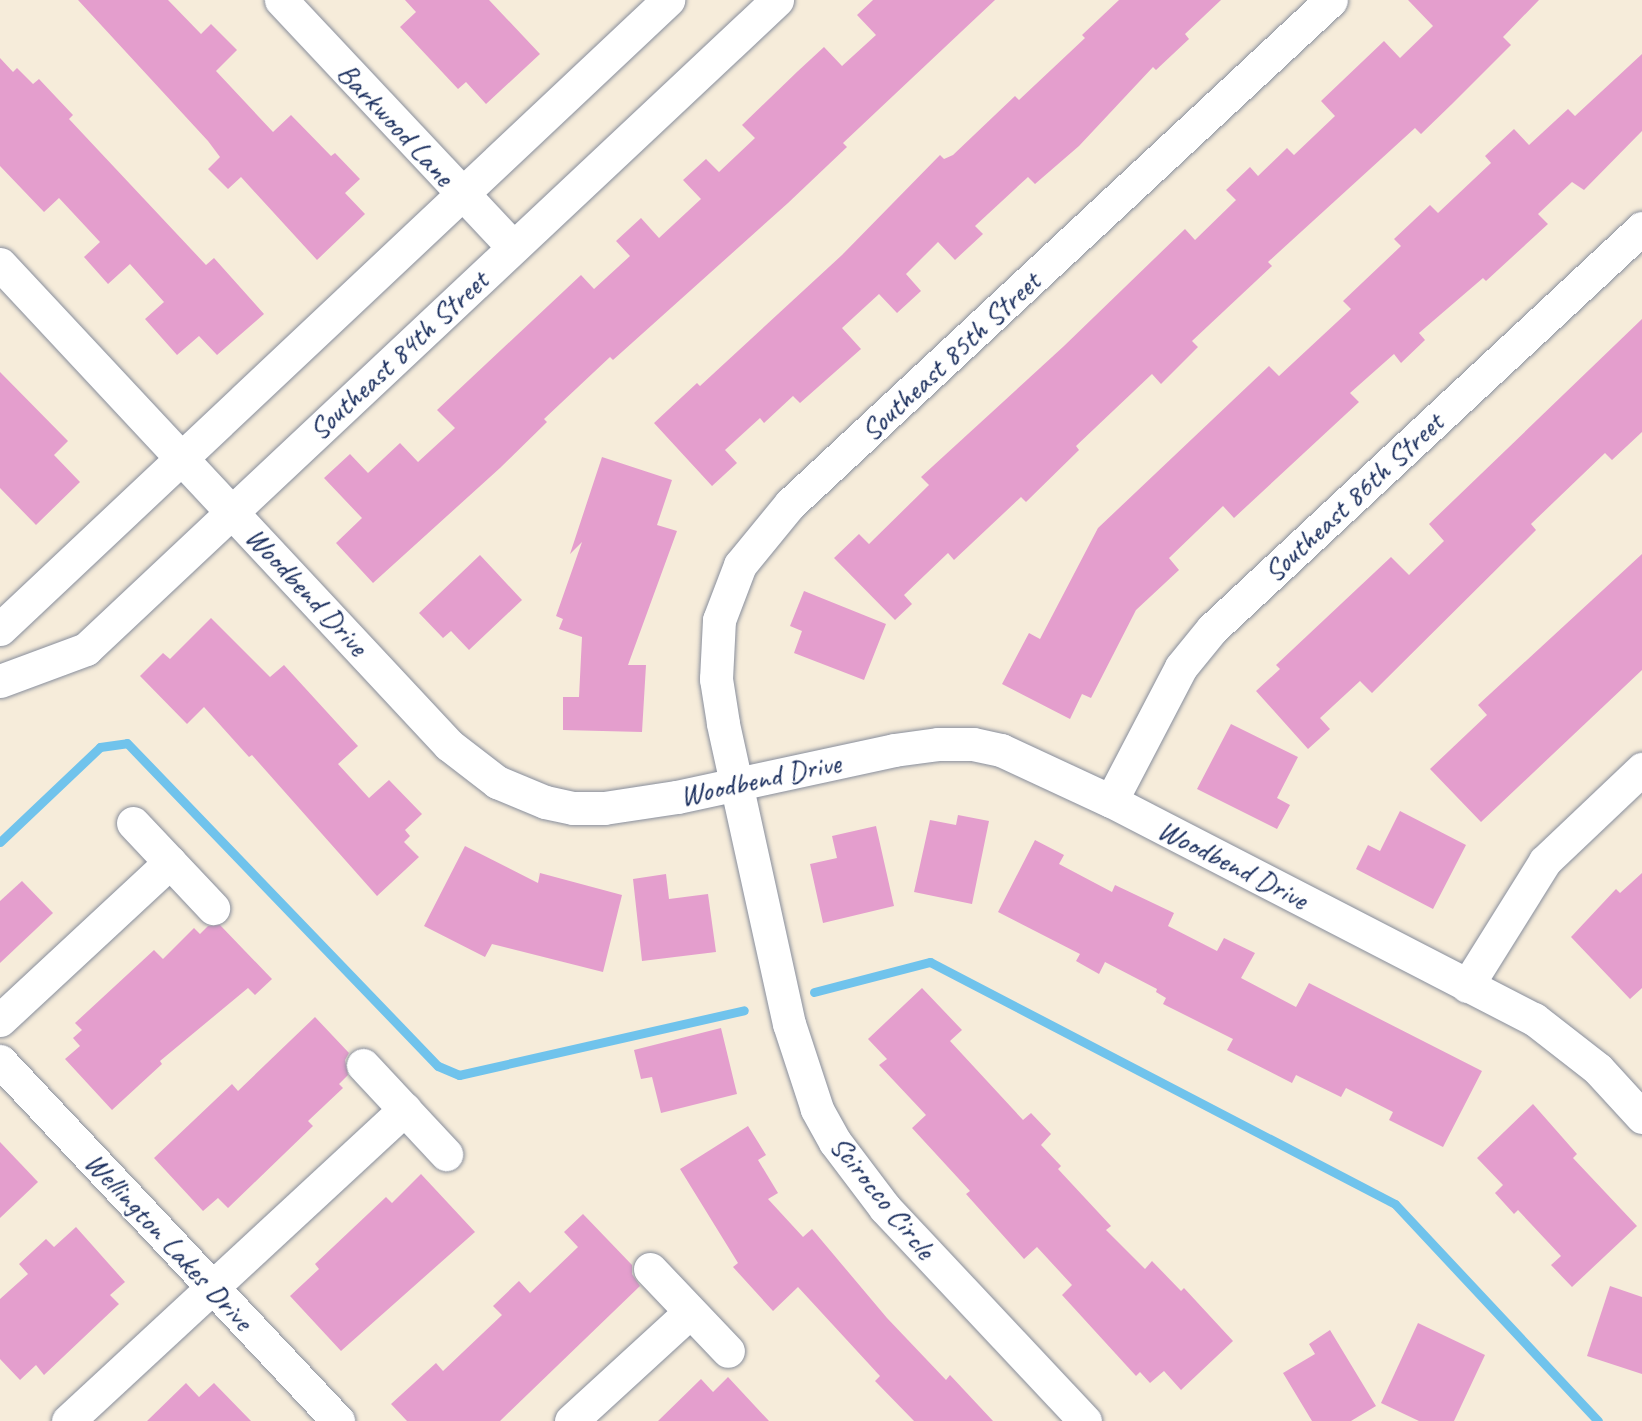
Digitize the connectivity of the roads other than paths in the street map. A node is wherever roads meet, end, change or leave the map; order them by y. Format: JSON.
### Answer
{"nodes":[{"id":1,"x":281,"y":0,"type":"edge"},
{"id":2,"x":668,"y":0,"type":"edge"},
{"id":3,"x":777,"y":0,"type":"edge"},
{"id":4,"x":1331,"y":0,"type":"edge"},
{"id":5,"x":462,"y":194,"type":"junction"},
{"id":6,"x":1642,"y":228,"type":"edge"},
{"id":7,"x":513,"y":247,"type":"junction"},
{"id":8,"x":0,"y":264,"type":"edge"},
{"id":9,"x":181,"y":457,"type":"junction"},
{"id":10,"x":233,"y":511,"type":"junction"},
{"id":11,"x":0,"y":629,"type":"edge"},
{"id":12,"x":0,"y":681,"type":"edge"},
{"id":13,"x":1642,"y":769,"type":"edge"},
{"id":14,"x":737,"y":783,"type":"junction"},
{"id":15,"x":1111,"y":801,"type":"junction"},
{"id":16,"x":133,"y":823,"type":"dead end"},
{"id":17,"x":170,"y":862,"type":"junction"},
{"id":18,"x":213,"y":908,"type":"dead end"},
{"id":19,"x":1467,"y":986,"type":"junction"},
{"id":20,"x":0,"y":1020,"type":"edge"},
{"id":21,"x":0,"y":1061,"type":"edge"},
{"id":22,"x":363,"y":1065,"type":"dead end"},
{"id":23,"x":405,"y":1109,"type":"junction"},
{"id":24,"x":1642,"y":1117,"type":"edge"},
{"id":25,"x":446,"y":1154,"type":"dead end"},
{"id":26,"x":650,"y":1269,"type":"dead end"},
{"id":27,"x":212,"y":1287,"type":"junction"},
{"id":28,"x":690,"y":1312,"type":"junction"},
{"id":29,"x":728,"y":1351,"type":"dead end"},
{"id":30,"x":68,"y":1421,"type":"edge"},
{"id":31,"x":338,"y":1421,"type":"edge"},
{"id":32,"x":571,"y":1421,"type":"edge"},
{"id":33,"x":1084,"y":1421,"type":"edge"}],
"edges":[{"from":1,"to":5,"type":"street","name":"Barkwood Lane"},
{"from":2,"to":5,"type":"street"},
{"from":3,"to":7,"type":"street","name":"Southeast 84th Street"},
{"from":4,"to":14,"type":"street","name":"Southeast 85th Street"},
{"from":5,"to":7,"type":"street","name":"Barkwood Lane"},
{"from":5,"to":9,"type":"street"},
{"from":6,"to":15,"type":"street","name":"Southeast 86th Street"},
{"from":7,"to":10,"type":"street","name":"Southeast 84th Street"},
{"from":8,"to":9,"type":"street","name":"Woodbend Drive"},
{"from":9,"to":10,"type":"street","name":"Woodbend Drive"},
{"from":9,"to":11,"type":"street"},
{"from":10,"to":12,"type":"street","name":"Southeast 84th Street"},
{"from":10,"to":14,"type":"street","name":"Woodbend Drive"},
{"from":13,"to":19,"type":"street"},
{"from":14,"to":15,"type":"street","name":"Woodbend Drive"},
{"from":14,"to":33,"type":"street","name":"Scirocco Circle"},
{"from":15,"to":19,"type":"street","name":"Woodbend Drive"},
{"from":16,"to":17,"type":"street"},
{"from":17,"to":18,"type":"street"},
{"from":17,"to":20,"type":"street"},
{"from":19,"to":24,"type":"street","name":"Woodbend Drive"},
{"from":21,"to":27,"type":"street","name":"Wellington Lakes Drive"},
{"from":22,"to":23,"type":"street"},
{"from":23,"to":25,"type":"street"},
{"from":23,"to":27,"type":"street"},
{"from":26,"to":28,"type":"street"},
{"from":27,"to":30,"type":"street"},
{"from":27,"to":31,"type":"street","name":"Wellington Lakes Drive"},
{"from":28,"to":29,"type":"street"},
{"from":28,"to":32,"type":"street"}]}
